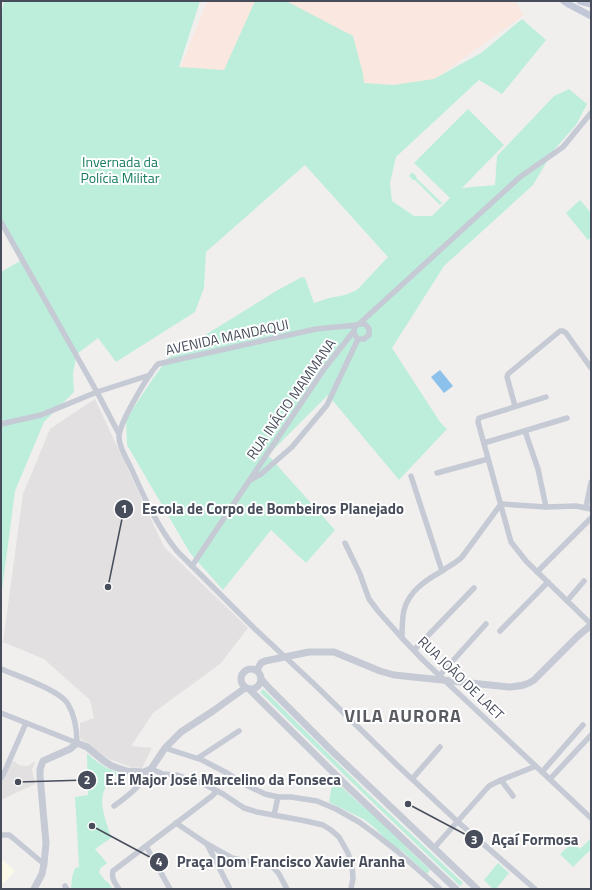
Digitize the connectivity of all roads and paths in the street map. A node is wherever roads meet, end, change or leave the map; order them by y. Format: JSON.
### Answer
{"nodes":[{"id":1,"x":564,"y":1,"type":"edge"},
{"id":2,"x":580,"y":1,"type":"edge"},
{"id":3,"x":591,"y":4,"type":"edge"},
{"id":4,"x":591,"y":16,"type":"edge"},
{"id":5,"x":591,"y":113,"type":"edge"},
{"id":6,"x":1,"y":222,"type":"edge"},
{"id":7,"x":357,"y":326,"type":"junction"},
{"id":8,"x":358,"y":339,"type":"junction"},
{"id":9,"x":591,"y":368,"type":"edge"},
{"id":10,"x":150,"y":374,"type":"junction"},
{"id":11,"x":97,"y":392,"type":"junction"},
{"id":12,"x":546,"y":397,"type":"dead end"},
{"id":13,"x":515,"y":406,"type":"junction"},
{"id":14,"x":568,"y":418,"type":"dead end"},
{"id":15,"x":1,"y":424,"type":"edge"},
{"id":16,"x":525,"y":431,"type":"junction"},
{"id":17,"x":119,"y":434,"type":"junction"},
{"id":18,"x":484,"y":443,"type":"junction"},
{"id":19,"x":488,"y":458,"type":"junction"},
{"id":20,"x":437,"y":473,"type":"dead end"},
{"id":21,"x":411,"y":476,"type":"dead end"},
{"id":22,"x":249,"y":481,"type":"junction"},
{"id":23,"x":591,"y":482,"type":"edge"},
{"id":24,"x":501,"y":504,"type":"junction"},
{"id":25,"x":546,"y":507,"type":"junction"},
{"id":26,"x":588,"y":508,"type":"edge"},
{"id":27,"x":591,"y":518,"type":"edge"},
{"id":28,"x":345,"y":543,"type":"dead end"},
{"id":29,"x":192,"y":566,"type":"junction"},
{"id":30,"x":442,"y":570,"type":"junction"},
{"id":31,"x":538,"y":572,"type":"junction"},
{"id":32,"x":548,"y":582,"type":"junction"},
{"id":33,"x":585,"y":582,"type":"dead end"},
{"id":34,"x":474,"y":588,"type":"dead end"},
{"id":35,"x":567,"y":601,"type":"junction"},
{"id":36,"x":486,"y":624,"type":"dead end"},
{"id":37,"x":591,"y":625,"type":"edge"},
{"id":38,"x":500,"y":631,"type":"dead end"},
{"id":39,"x":402,"y":638,"type":"junction"},
{"id":40,"x":414,"y":650,"type":"junction"},
{"id":41,"x":285,"y":657,"type":"junction"},
{"id":42,"x":1,"y":669,"type":"edge"},
{"id":43,"x":257,"y":670,"type":"junction"},
{"id":44,"x":440,"y":675,"type":"junction"},
{"id":45,"x":261,"y":679,"type":"junction"},
{"id":46,"x":446,"y":680,"type":"junction"},
{"id":47,"x":247,"y":688,"type":"junction"},
{"id":48,"x":1,"y":712,"type":"edge"},
{"id":49,"x":26,"y":722,"type":"junction"},
{"id":50,"x":583,"y":725,"type":"dead end"},
{"id":51,"x":239,"y":731,"type":"dead end"},
{"id":52,"x":591,"y":735,"type":"edge"},
{"id":53,"x":77,"y":743,"type":"junction"},
{"id":54,"x":440,"y":747,"type":"dead end"},
{"id":55,"x":165,"y":748,"type":"junction"},
{"id":56,"x":198,"y":758,"type":"junction"},
{"id":57,"x":536,"y":766,"type":"junction"},
{"id":58,"x":151,"y":769,"type":"junction"},
{"id":59,"x":542,"y":772,"type":"junction"},
{"id":60,"x":1,"y":778,"type":"edge"},
{"id":61,"x":412,"y":779,"type":"junction"},
{"id":62,"x":550,"y":779,"type":"junction"},
{"id":63,"x":501,"y":780,"type":"junction"},
{"id":64,"x":217,"y":791,"type":"junction"},
{"id":65,"x":513,"y":796,"type":"dead end"},
{"id":66,"x":278,"y":797,"type":"junction"},
{"id":67,"x":114,"y":806,"type":"dead end"},
{"id":68,"x":274,"y":815,"type":"junction"},
{"id":69,"x":591,"y":818,"type":"edge"},
{"id":70,"x":458,"y":822,"type":"junction"},
{"id":71,"x":176,"y":823,"type":"junction"},
{"id":72,"x":1,"y":835,"type":"edge"},
{"id":73,"x":207,"y":844,"type":"junction"},
{"id":74,"x":146,"y":846,"type":"junction"},
{"id":75,"x":434,"y":848,"type":"junction"},
{"id":76,"x":44,"y":864,"type":"junction"},
{"id":77,"x":470,"y":883,"type":"junction"},
{"id":78,"x":34,"y":889,"type":"edge"},
{"id":79,"x":119,"y":889,"type":"edge"},
{"id":80,"x":170,"y":889,"type":"edge"},
{"id":81,"x":230,"y":889,"type":"edge"},
{"id":82,"x":287,"y":889,"type":"edge"},
{"id":83,"x":351,"y":889,"type":"edge"},
{"id":84,"x":440,"y":889,"type":"edge"},
{"id":85,"x":456,"y":889,"type":"edge"},
{"id":86,"x":465,"y":889,"type":"edge"},
{"id":87,"x":477,"y":889,"type":"edge"},
{"id":88,"x":535,"y":889,"type":"edge"}],
"edges":[{"from":1,"to":4,"type":"main road"},
{"from":2,"to":3,"type":"main road"},
{"from":5,"to":7,"type":"street"},
{"from":6,"to":11,"type":"street"},
{"from":7,"to":8,"type":"street","name":"RUA INÁCIO MAMMANA"},
{"from":7,"to":8,"type":"street","name":"RUA INÁCIO MAMMANA"},
{"from":7,"to":10,"type":"street","name":"AVENIDA MANDAQUI"},
{"from":7,"to":22,"type":"street","name":"RUA INÁCIO MAMMANA"},
{"from":8,"to":22,"type":"street","name":"RUA INÁCIO MAMMANA"},
{"from":9,"to":13,"type":"street"},
{"from":10,"to":11,"type":"street"},
{"from":10,"to":17,"type":"street","name":"AVENIDA MANDAQUI"},
{"from":11,"to":15,"type":"street"},
{"from":11,"to":17,"type":"street"},
{"from":12,"to":13,"type":"street"},
{"from":13,"to":18,"type":"street"},
{"from":14,"to":16,"type":"street"},
{"from":16,"to":18,"type":"street"},
{"from":16,"to":25,"type":"street"},
{"from":17,"to":29,"type":"street"},
{"from":18,"to":19,"type":"street"},
{"from":19,"to":20,"type":"street"},
{"from":19,"to":24,"type":"street"},
{"from":21,"to":30,"type":"street"},
{"from":22,"to":29,"type":"street","name":"RUA INÁCIO MAMMANA"},
{"from":23,"to":26,"type":"street"},
{"from":24,"to":25,"type":"street"},
{"from":24,"to":30,"type":"street","name":"RUA JOÃO DE LAET"},
{"from":24,"to":31,"type":"street"},
{"from":25,"to":26,"type":"street"},
{"from":27,"to":31,"type":"street"},
{"from":28,"to":39,"type":"street"},
{"from":29,"to":41,"type":"street"},
{"from":30,"to":39,"type":"street","name":"RUA JOÃO DE LAET"},
{"from":31,"to":32,"type":"street"},
{"from":32,"to":35,"type":"street"},
{"from":32,"to":38,"type":"street"},
{"from":33,"to":35,"type":"street"},
{"from":34,"to":40,"type":"street"},
{"from":35,"to":37,"type":"street"},
{"from":36,"to":44,"type":"street"},
{"from":37,"to":46,"type":"street"},
{"from":39,"to":40,"type":"street","name":"RUA JOÃO DE LAET"},
{"from":40,"to":44,"type":"street","name":"RUA JOÃO DE LAET"},
{"from":41,"to":43,"type":"street"},
{"from":41,"to":46,"type":"street"},
{"from":41,"to":61,"type":"street"},
{"from":42,"to":53,"type":"street"},
{"from":43,"to":45,"type":"street"},
{"from":43,"to":47,"type":"street"},
{"from":44,"to":46,"type":"street","name":"RUA JOÃO DE LAET"},
{"from":45,"to":47,"type":"street"},
{"from":45,"to":75,"type":"street"},
{"from":46,"to":57,"type":"street","name":"RUA JOÃO DE LAET"},
{"from":47,"to":55,"type":"street"},
{"from":47,"to":85,"type":"street"},
{"from":48,"to":49,"type":"street"},
{"from":49,"to":53,"type":"street"},
{"from":49,"to":60,"type":"street"},
{"from":50,"to":59,"type":"street"},
{"from":51,"to":56,"type":"street"},
{"from":52,"to":62,"type":"street"},
{"from":53,"to":58,"type":"street"},
{"from":53,"to":76,"type":"street"},
{"from":54,"to":61,"type":"street"},
{"from":55,"to":56,"type":"street"},
{"from":55,"to":58,"type":"street"},
{"from":56,"to":66,"type":"street"},
{"from":57,"to":59,"type":"street","name":"RUA JOÃO DE LAET"},
{"from":57,"to":63,"type":"street"},
{"from":58,"to":64,"type":"street"},
{"from":58,"to":67,"type":"street"},
{"from":59,"to":62,"type":"street","name":"RUA JOÃO DE LAET"},
{"from":61,"to":70,"type":"street"},
{"from":62,"to":69,"type":"street","name":"RUA JOÃO DE LAET"},
{"from":63,"to":65,"type":"street"},
{"from":63,"to":70,"type":"street"},
{"from":64,"to":68,"type":"street"},
{"from":64,"to":71,"type":"street"},
{"from":66,"to":68,"type":"street"},
{"from":66,"to":84,"type":"street"},
{"from":68,"to":83,"type":"street"},
{"from":70,"to":75,"type":"street"},
{"from":70,"to":88,"type":"street"},
{"from":71,"to":73,"type":"street"},
{"from":71,"to":74,"type":"street"},
{"from":72,"to":76,"type":"street"},
{"from":73,"to":81,"type":"street"},
{"from":73,"to":82,"type":"street"},
{"from":74,"to":79,"type":"street"},
{"from":74,"to":80,"type":"street"},
{"from":75,"to":77,"type":"street"},
{"from":76,"to":78,"type":"street"},
{"from":77,"to":86,"type":"street"},
{"from":77,"to":87,"type":"street"}]}
